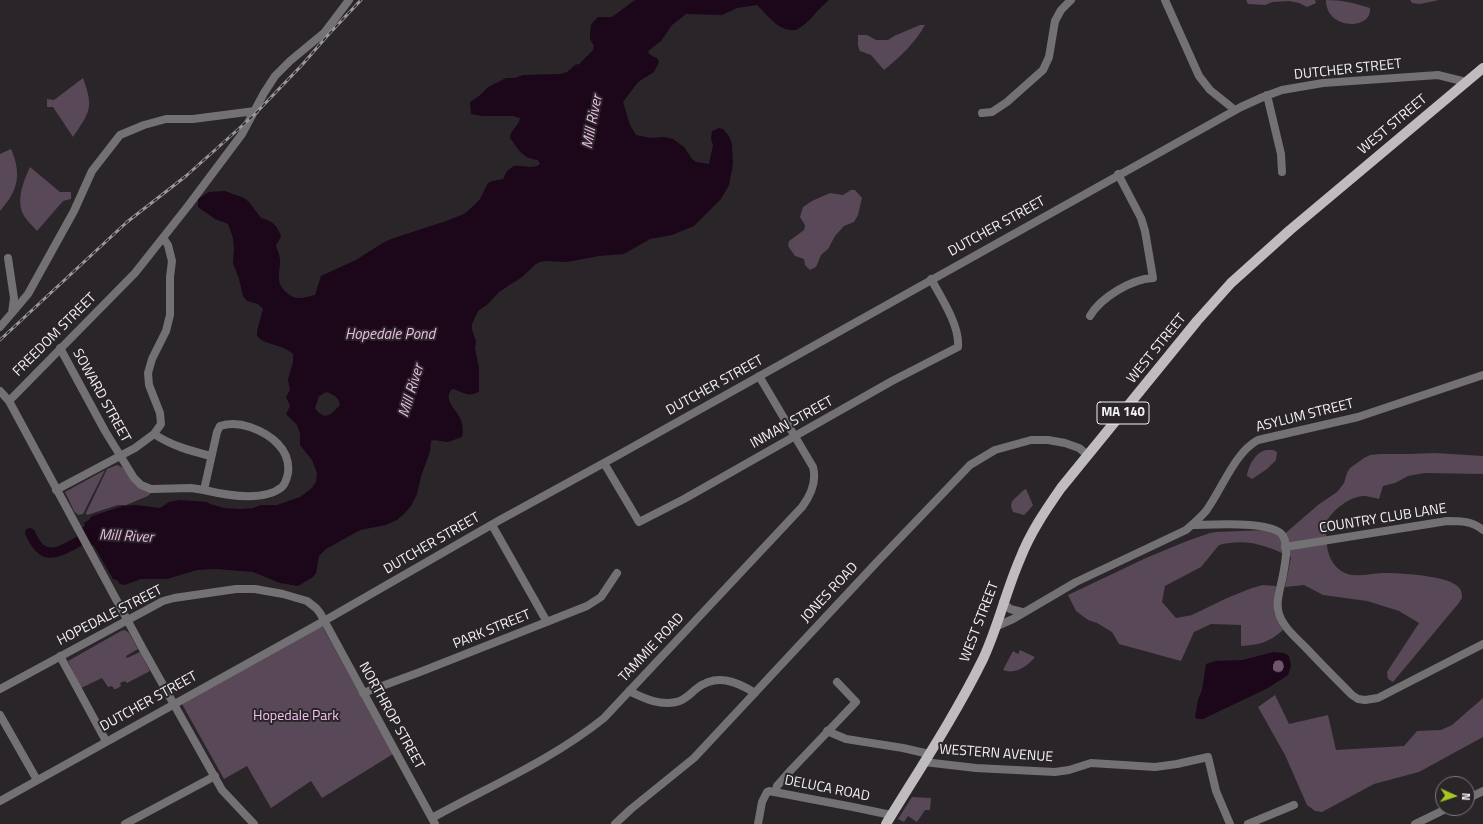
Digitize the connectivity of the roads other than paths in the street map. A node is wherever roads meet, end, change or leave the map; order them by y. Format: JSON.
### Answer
{"nodes":[{"id":1,"x":349,"y":0,"type":"edge"},
{"id":2,"x":1071,"y":0,"type":"edge"},
{"id":3,"x":1165,"y":0,"type":"edge"},
{"id":4,"x":1483,"y":68,"type":"edge"},
{"id":5,"x":1466,"y":82,"type":"junction"},
{"id":6,"x":1267,"y":95,"type":"junction"},
{"id":7,"x":1235,"y":110,"type":"junction"},
{"id":8,"x":255,"y":111,"type":"junction"},
{"id":9,"x":982,"y":113,"type":"dead end"},
{"id":10,"x":1282,"y":172,"type":"dead end"},
{"id":11,"x":1118,"y":174,"type":"junction"},
{"id":12,"x":163,"y":238,"type":"junction"},
{"id":13,"x":8,"y":258,"type":"dead end"},
{"id":14,"x":931,"y":279,"type":"junction"},
{"id":15,"x":12,"y":313,"type":"junction"},
{"id":16,"x":1090,"y":316,"type":"dead end"},
{"id":17,"x":0,"y":327,"type":"edge"},
{"id":18,"x":60,"y":348,"type":"junction"},
{"id":19,"x":1483,"y":375,"type":"edge"},
{"id":20,"x":759,"y":376,"type":"junction"},
{"id":21,"x":0,"y":391,"type":"edge"},
{"id":22,"x":9,"y":401,"type":"junction"},
{"id":23,"x":154,"y":434,"type":"junction"},
{"id":24,"x":795,"y":436,"type":"junction"},
{"id":25,"x":1088,"y":455,"type":"junction"},
{"id":26,"x":120,"y":456,"type":"junction"},
{"id":27,"x":211,"y":456,"type":"junction"},
{"id":28,"x":604,"y":463,"type":"junction"},
{"id":29,"x":56,"y":490,"type":"junction"},
{"id":30,"x":204,"y":490,"type":"junction"},
{"id":31,"x":492,"y":524,"type":"junction"},
{"id":32,"x":1192,"y":525,"type":"junction"},
{"id":33,"x":1483,"y":530,"type":"edge"},
{"id":34,"x":1285,"y":547,"type":"junction"},
{"id":35,"x":617,"y":572,"type":"dead end"},
{"id":36,"x":1003,"y":602,"type":"junction"},
{"id":37,"x":1022,"y":612,"type":"junction"},
{"id":38,"x":128,"y":620,"type":"junction"},
{"id":39,"x":324,"y":621,"type":"junction"},
{"id":40,"x":547,"y":622,"type":"junction"},
{"id":41,"x":995,"y":627,"type":"junction"},
{"id":42,"x":1483,"y":644,"type":"edge"},
{"id":43,"x":60,"y":656,"type":"junction"},
{"id":44,"x":837,"y":682,"type":"dead end"},
{"id":45,"x":0,"y":689,"type":"edge"},
{"id":46,"x":629,"y":691,"type":"junction"},
{"id":47,"x":364,"y":693,"type":"junction"},
{"id":48,"x":755,"y":693,"type":"junction"},
{"id":49,"x":174,"y":703,"type":"junction"},
{"id":50,"x":0,"y":715,"type":"edge"},
{"id":51,"x":827,"y":731,"type":"junction"},
{"id":52,"x":106,"y":741,"type":"junction"},
{"id":53,"x":926,"y":758,"type":"junction"},
{"id":54,"x":215,"y":776,"type":"junction"},
{"id":55,"x":37,"y":780,"type":"junction"},
{"id":56,"x":775,"y":792,"type":"junction"},
{"id":57,"x":0,"y":801,"type":"edge"},
{"id":58,"x":1294,"y":805,"type":"dead end"},
{"id":59,"x":1435,"y":814,"type":"edge"},
{"id":60,"x":889,"y":820,"type":"edge"},
{"id":61,"x":433,"y":821,"type":"edge"},
{"id":62,"x":125,"y":824,"type":"edge"},
{"id":63,"x":254,"y":824,"type":"edge"},
{"id":64,"x":615,"y":824,"type":"edge"},
{"id":65,"x":758,"y":824,"type":"edge"},
{"id":66,"x":1230,"y":824,"type":"edge"},
{"id":67,"x":1248,"y":824,"type":"edge"},
{"id":68,"x":1415,"y":824,"type":"edge"}],
"edges":[{"from":1,"to":8,"type":"street","name":"FREEDOM STREET"},
{"from":2,"to":9,"type":"street"},
{"from":3,"to":7,"type":"street"},
{"from":4,"to":5,"type":"main road","name":"WEST STREET","number":"MA 140"},
{"from":5,"to":6,"type":"street","name":"DUTCHER STREET"},
{"from":5,"to":25,"type":"main road","name":"WEST STREET","number":"MA 140"},
{"from":6,"to":7,"type":"street","name":"DUTCHER STREET"},
{"from":6,"to":10,"type":"street"},
{"from":7,"to":11,"type":"street","name":"DUTCHER STREET"},
{"from":8,"to":12,"type":"street","name":"FREEDOM STREET"},
{"from":8,"to":15,"type":"street"},
{"from":11,"to":14,"type":"street","name":"DUTCHER STREET"},
{"from":11,"to":16,"type":"street"},
{"from":12,"to":18,"type":"street","name":"FREEDOM STREET"},
{"from":12,"to":23,"type":"street"},
{"from":13,"to":15,"type":"street"},
{"from":14,"to":20,"type":"street","name":"DUTCHER STREET"},
{"from":14,"to":24,"type":"street","name":"INMAN STREET"},
{"from":15,"to":17,"type":"street"},
{"from":18,"to":22,"type":"street","name":"FREEDOM STREET"},
{"from":18,"to":26,"type":"street","name":"SOWARD STREET"},
{"from":19,"to":32,"type":"street","name":"ASYLUM STREET"},
{"from":20,"to":24,"type":"street","name":"TAMMIE ROAD"},
{"from":20,"to":28,"type":"street","name":"DUTCHER STREET"},
{"from":21,"to":22,"type":"street"},
{"from":22,"to":29,"type":"street"},
{"from":23,"to":26,"type":"street"},
{"from":23,"to":27,"type":"street"},
{"from":24,"to":28,"type":"street","name":"INMAN STREET"},
{"from":24,"to":46,"type":"street","name":"TAMMIE ROAD"},
{"from":25,"to":36,"type":"main road","name":"WEST STREET","number":"MA 140"},
{"from":25,"to":48,"type":"street","name":"JONES ROAD"},
{"from":26,"to":29,"type":"street"},
{"from":26,"to":30,"type":"street","name":"SOWARD STREET"},
{"from":27,"to":30,"type":"street"},
{"from":27,"to":30,"type":"street"},
{"from":28,"to":31,"type":"street","name":"DUTCHER STREET"},
{"from":29,"to":38,"type":"street"},
{"from":31,"to":39,"type":"street","name":"DUTCHER STREET"},
{"from":31,"to":40,"type":"street"},
{"from":32,"to":34,"type":"street"},
{"from":32,"to":37,"type":"street","name":"ASYLUM STREET"},
{"from":33,"to":34,"type":"street","name":"COUNTRY CLUB LANE"},
{"from":34,"to":42,"type":"street"},
{"from":35,"to":40,"type":"street","name":"PARK STREET"},
{"from":36,"to":37,"type":"street"},
{"from":36,"to":41,"type":"main road","name":"WEST STREET","number":"MA 140"},
{"from":37,"to":41,"type":"street","name":"ASYLUM STREET"},
{"from":38,"to":39,"type":"street","name":"HOPEDALE STREET"},
{"from":38,"to":43,"type":"street","name":"HOPEDALE STREET"},
{"from":38,"to":49,"type":"street"},
{"from":39,"to":47,"type":"street","name":"NORTHROP STREET"},
{"from":39,"to":49,"type":"street","name":"DUTCHER STREET"},
{"from":40,"to":47,"type":"street","name":"PARK STREET"},
{"from":41,"to":53,"type":"main road","name":"WEST STREET","number":"MA 140"},
{"from":43,"to":45,"type":"street","name":"HOPEDALE STREET"},
{"from":43,"to":52,"type":"street"},
{"from":44,"to":51,"type":"street"},
{"from":46,"to":48,"type":"street"},
{"from":46,"to":61,"type":"street","name":"TAMMIE ROAD"},
{"from":47,"to":61,"type":"street","name":"NORTHROP STREET"},
{"from":48,"to":64,"type":"street","name":"JONES ROAD"},
{"from":49,"to":52,"type":"street","name":"DUTCHER STREET"},
{"from":49,"to":54,"type":"street"},
{"from":50,"to":55,"type":"street"},
{"from":51,"to":53,"type":"street","name":"WESTERN AVENUE"},
{"from":51,"to":56,"type":"street"},
{"from":52,"to":55,"type":"street","name":"DUTCHER STREET"},
{"from":53,"to":60,"type":"main road","name":"WEST STREET","number":"MA 140"},
{"from":53,"to":66,"type":"street","name":"WESTERN AVENUE"},
{"from":54,"to":62,"type":"street"},
{"from":54,"to":63,"type":"street"},
{"from":55,"to":57,"type":"street","name":"DUTCHER STREET"},
{"from":56,"to":60,"type":"street","name":"DELUCA ROAD"},
{"from":56,"to":65,"type":"street","name":"DELUCA ROAD"},
{"from":58,"to":67,"type":"street"},
{"from":59,"to":68,"type":"street"}]}
